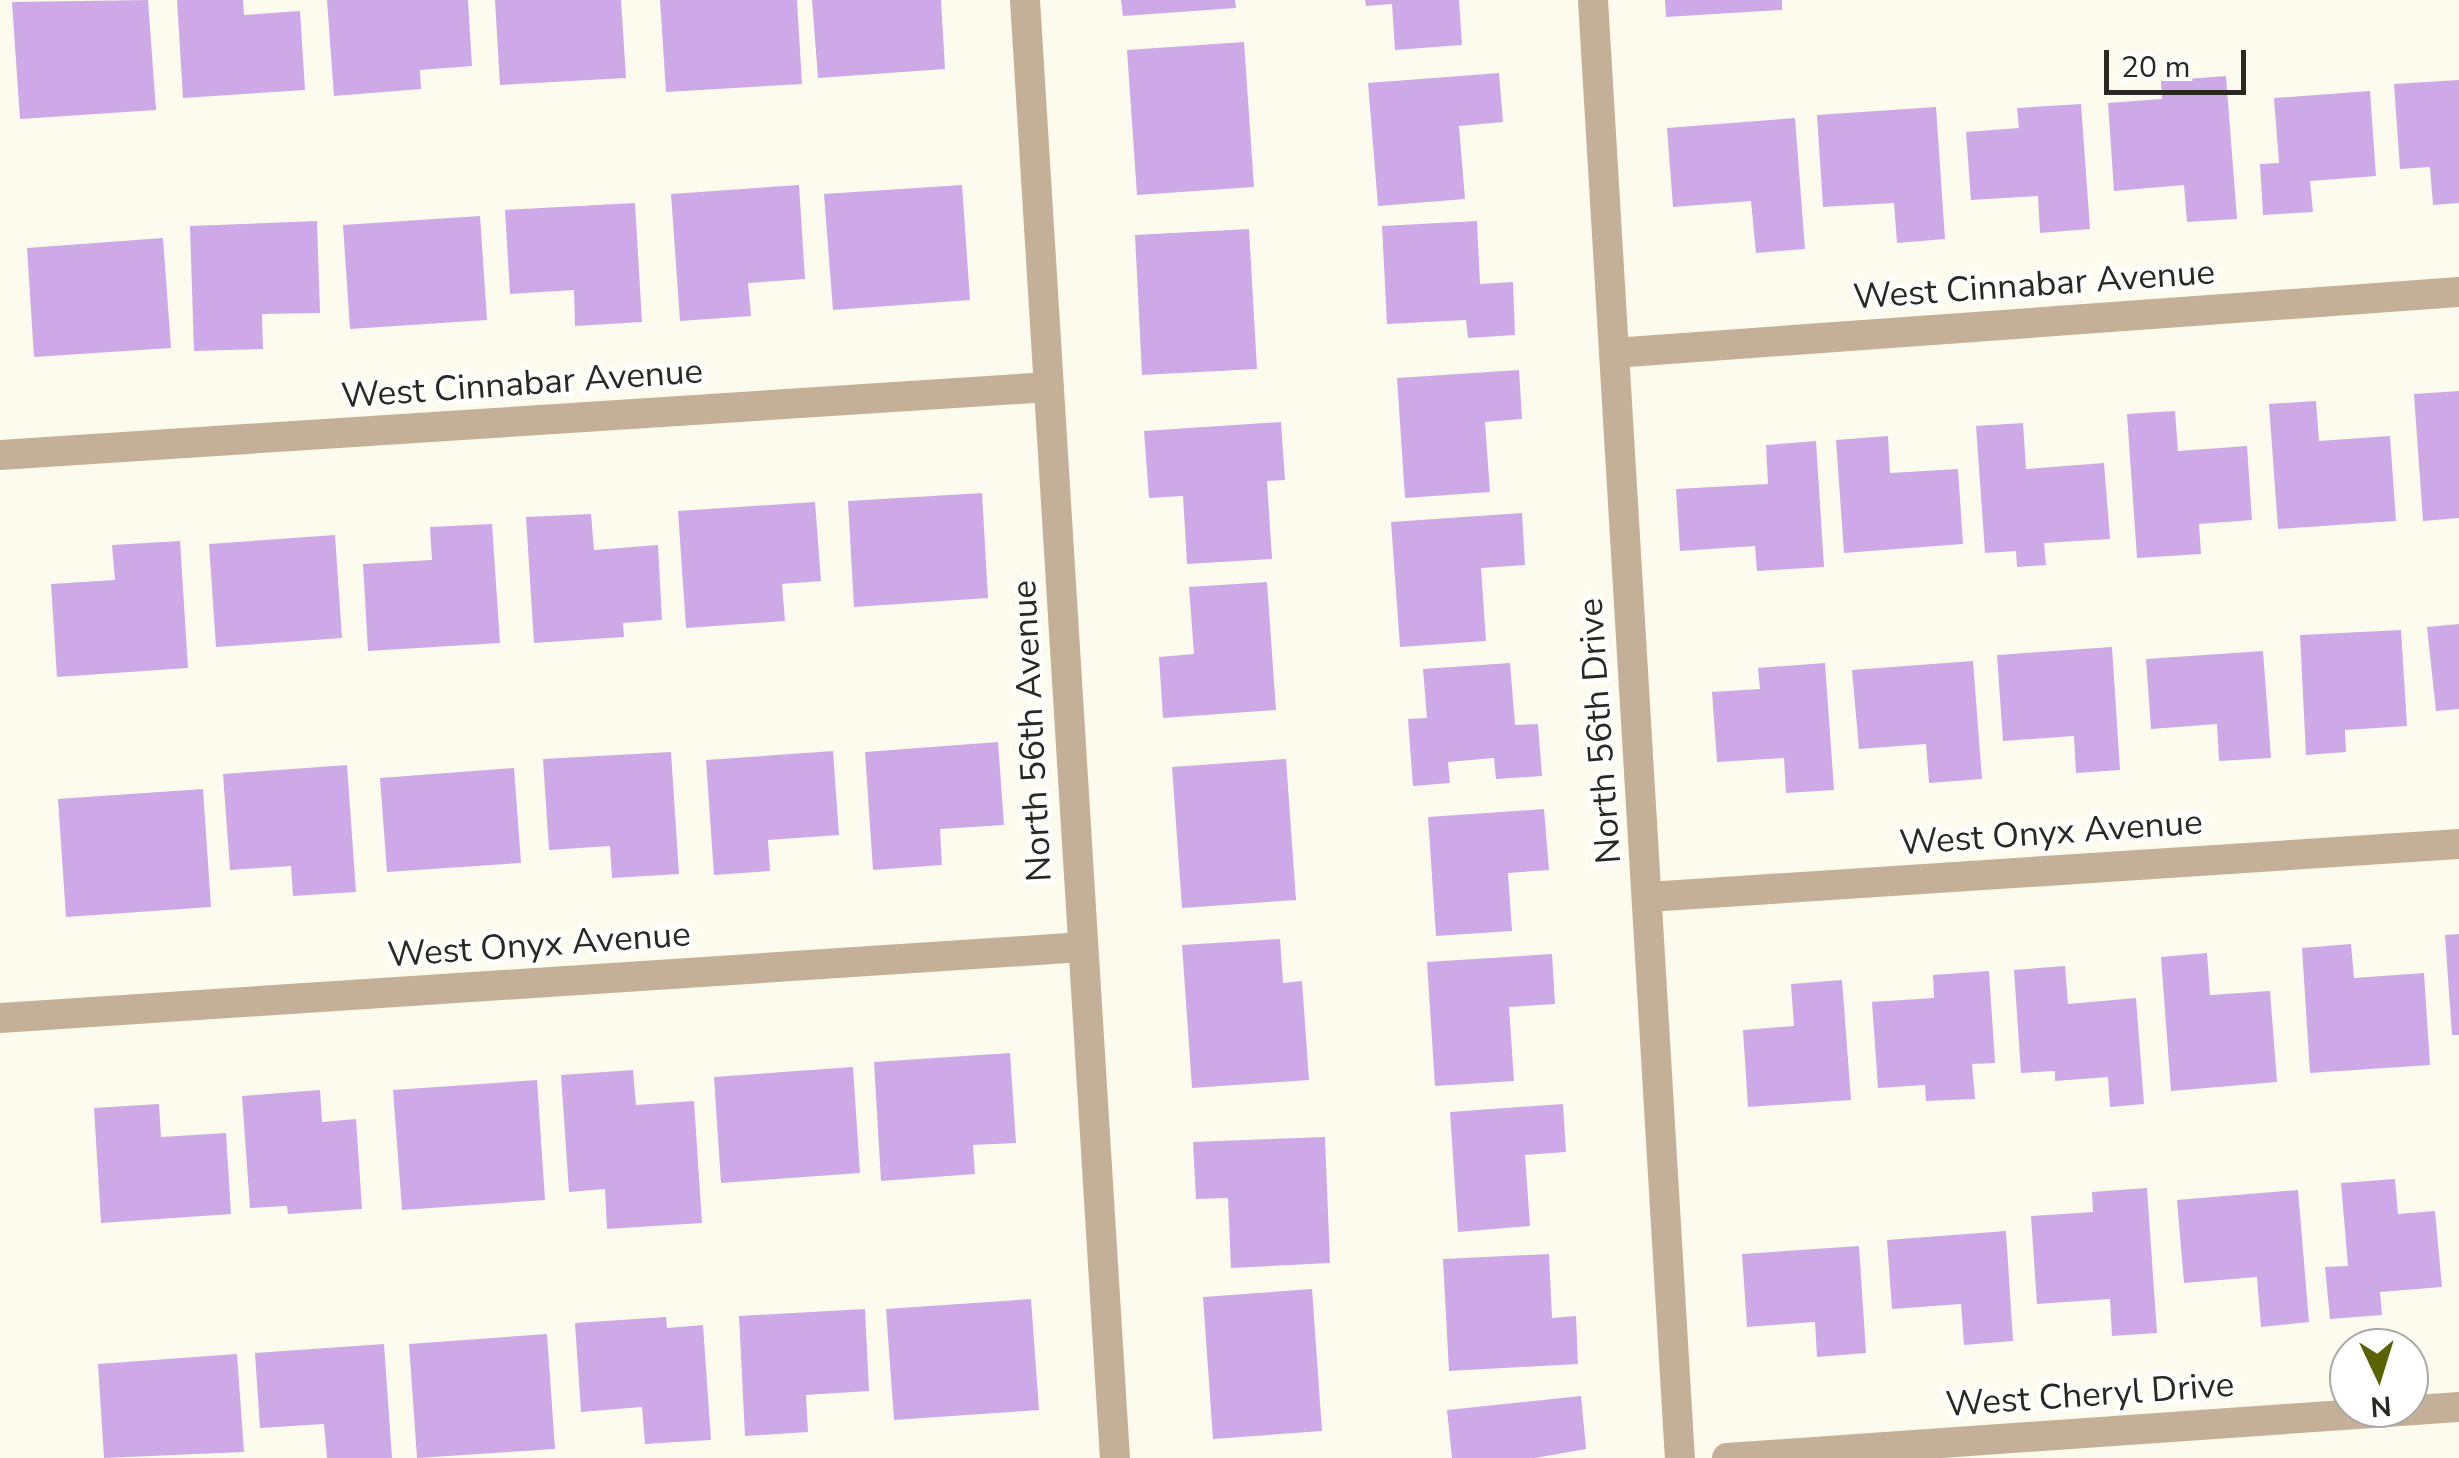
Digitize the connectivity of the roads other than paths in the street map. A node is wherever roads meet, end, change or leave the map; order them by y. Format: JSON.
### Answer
{"nodes":[{"id":1,"x":1025,"y":0,"type":"edge"},
{"id":2,"x":1593,"y":0,"type":"edge"},
{"id":3,"x":2459,"y":292,"type":"edge"},
{"id":4,"x":1614,"y":353,"type":"junction"},
{"id":5,"x":1049,"y":386,"type":"junction"},
{"id":6,"x":0,"y":455,"type":"edge"},
{"id":7,"x":2459,"y":844,"type":"edge"},
{"id":8,"x":1648,"y":897,"type":"junction"},
{"id":9,"x":1083,"y":947,"type":"junction"},
{"id":10,"x":0,"y":1018,"type":"edge"},
{"id":11,"x":2459,"y":1407,"type":"edge"},
{"id":12,"x":1115,"y":1458,"type":"edge"},
{"id":13,"x":1680,"y":1458,"type":"edge"},
{"id":14,"x":1727,"y":1458,"type":"edge"}],
"edges":[{"from":1,"to":5,"type":"street","name":"North 56th Avenue"},
{"from":2,"to":4,"type":"street","name":"North 56th Drive"},
{"from":3,"to":4,"type":"street","name":"West Cinnabar Avenue"},
{"from":4,"to":8,"type":"street","name":"North 56th Drive"},
{"from":5,"to":6,"type":"street","name":"West Cinnabar Avenue"},
{"from":5,"to":9,"type":"street","name":"North 56th Avenue"},
{"from":7,"to":8,"type":"street","name":"West Onyx Avenue"},
{"from":8,"to":13,"type":"street","name":"North 56th Drive"},
{"from":9,"to":10,"type":"street","name":"West Onyx Avenue"},
{"from":9,"to":12,"type":"street","name":"North 56th Avenue"},
{"from":11,"to":14,"type":"street","name":"West Cheryl Drive"}]}
